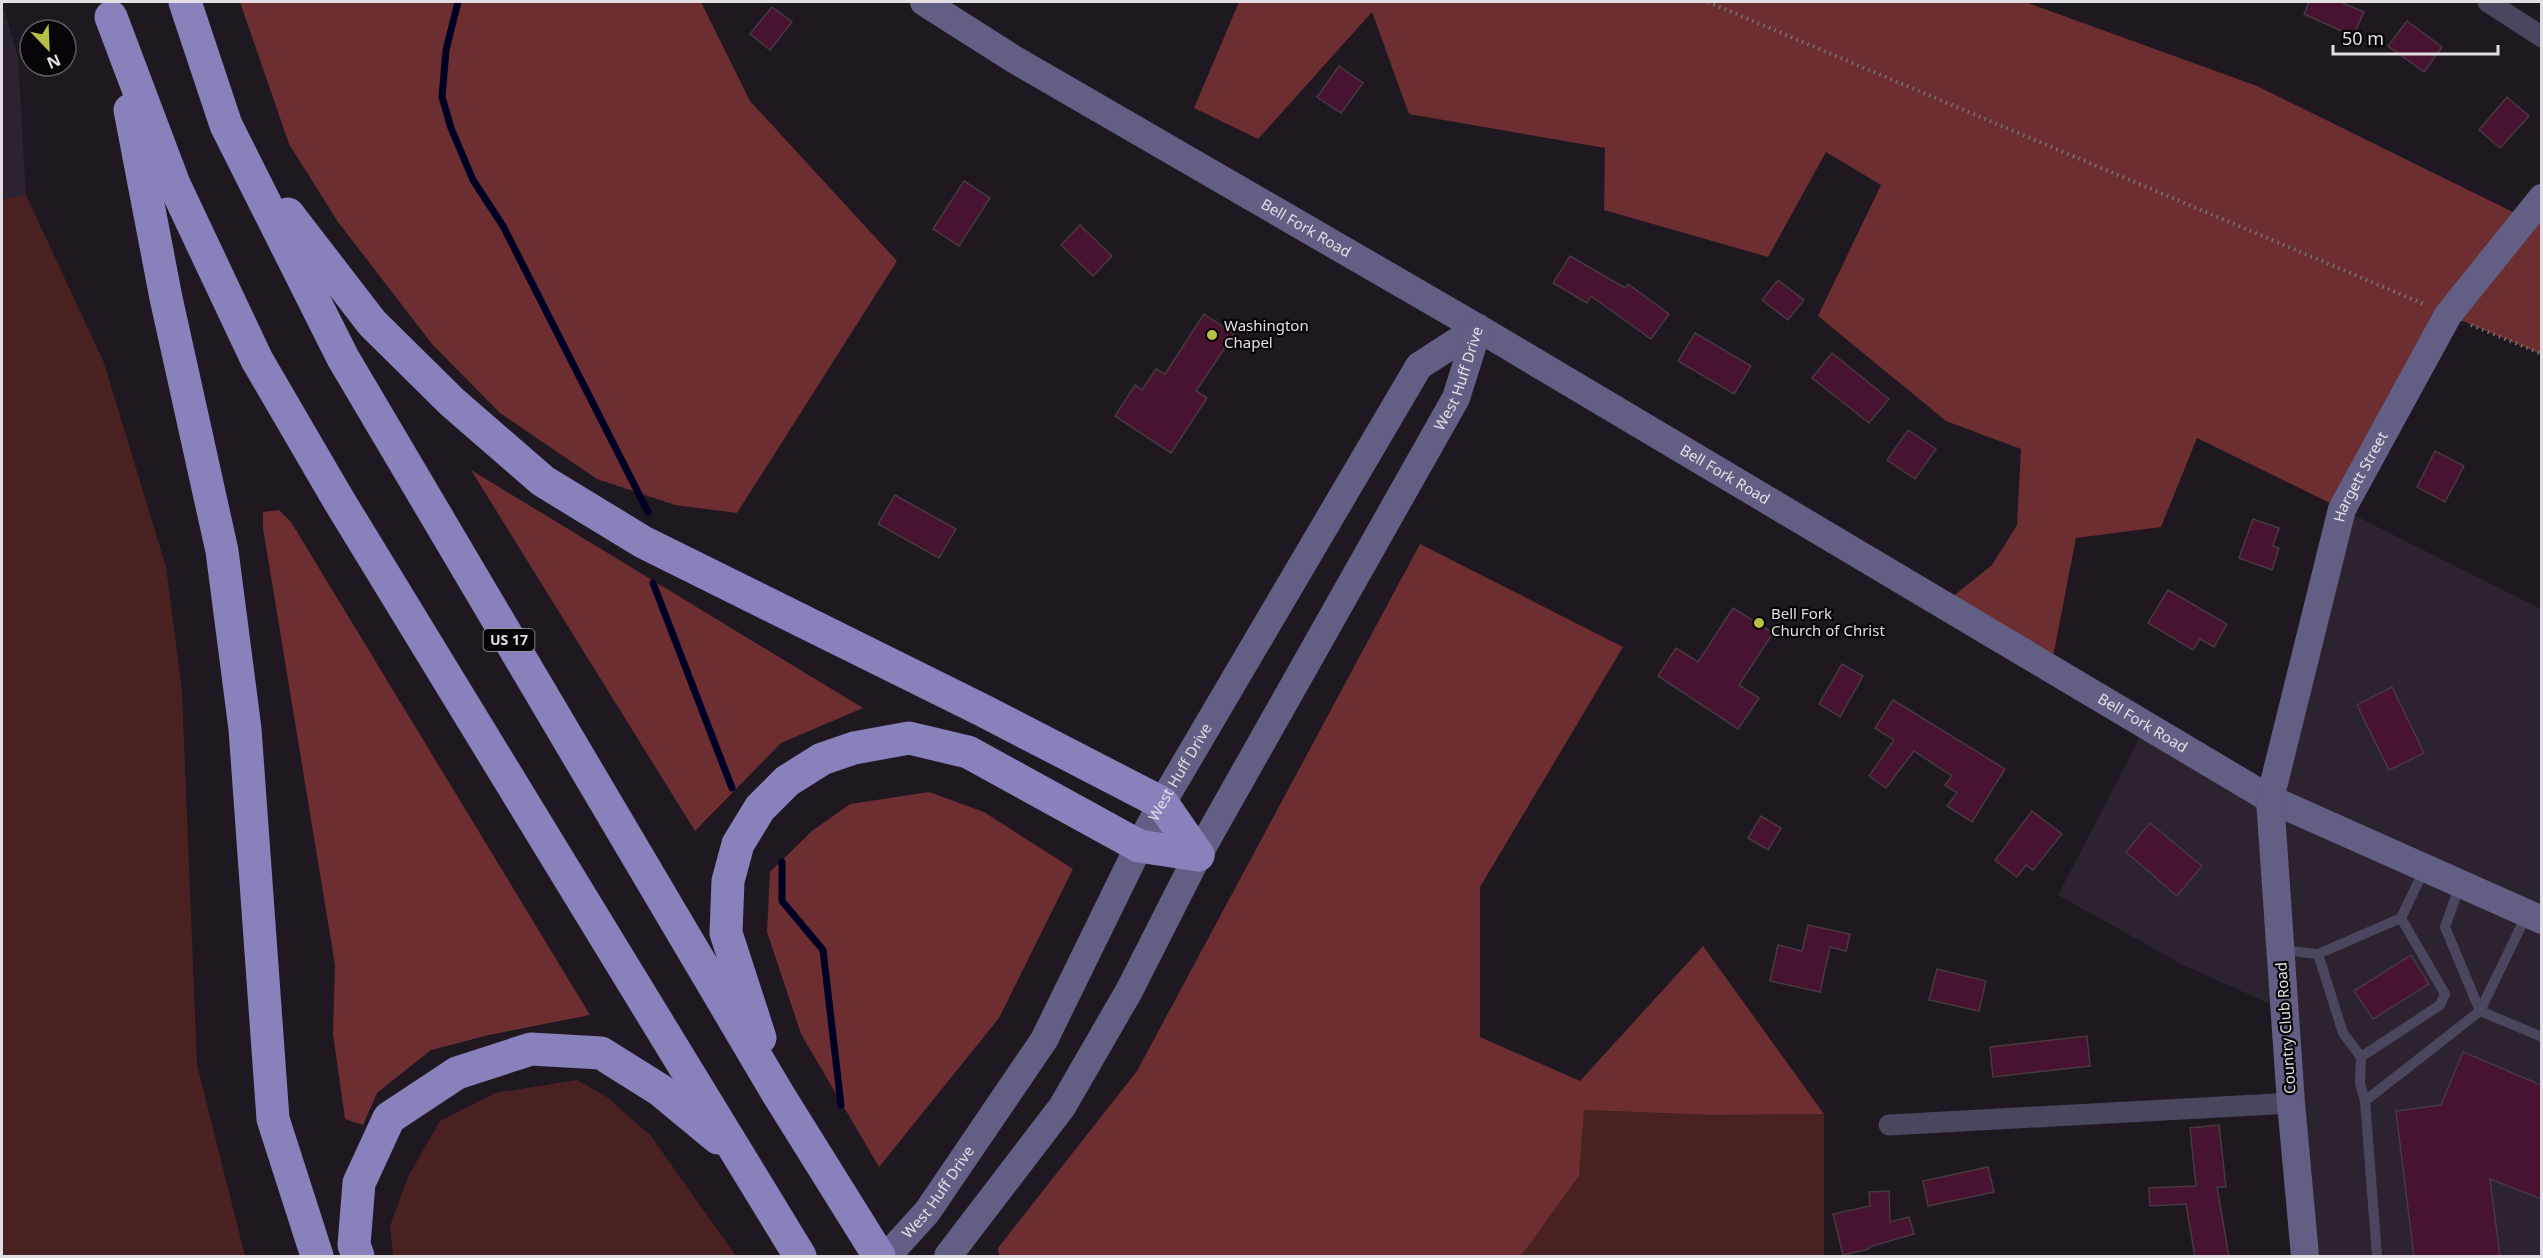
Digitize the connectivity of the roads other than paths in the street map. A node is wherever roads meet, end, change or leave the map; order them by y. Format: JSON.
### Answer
{"nodes":[{"id":1,"x":185,"y":2,"type":"edge"},
{"id":2,"x":924,"y":2,"type":"edge"},
{"id":3,"x":2488,"y":2,"type":"edge"},
{"id":4,"x":109,"y":9,"type":"edge"},
{"id":5,"x":2541,"y":37,"type":"edge"},
{"id":6,"x":226,"y":125,"type":"junction"},
{"id":7,"x":2541,"y":198,"type":"edge"},
{"id":8,"x":1478,"y":328,"type":"junction"},
{"id":9,"x":2270,"y":800,"type":"junction"},
{"id":10,"x":1162,"y":803,"type":"junction"},
{"id":11,"x":1138,"y":846,"type":"junction"},
{"id":12,"x":1198,"y":855,"type":"junction"},
{"id":13,"x":2425,"y":868,"type":"junction"},
{"id":14,"x":2461,"y":884,"type":"junction"},
{"id":15,"x":2534,"y":917,"type":"edge"},
{"id":16,"x":2401,"y":918,"type":"junction"},
{"id":17,"x":2280,"y":950,"type":"junction"},
{"id":18,"x":2318,"y":954,"type":"junction"},
{"id":19,"x":2480,"y":1011,"type":"junction"},
{"id":20,"x":2541,"y":1037,"type":"edge"},
{"id":21,"x":2361,"y":1057,"type":"junction"},
{"id":22,"x":778,"y":1094,"type":"junction"},
{"id":23,"x":2365,"y":1101,"type":"junction"},
{"id":24,"x":2291,"y":1103,"type":"junction"},
{"id":25,"x":1888,"y":1125,"type":"dead end"},
{"id":26,"x":738,"y":1154,"type":"junction"},
{"id":27,"x":949,"y":1255,"type":"edge"},
{"id":28,"x":316,"y":1257,"type":"edge"},
{"id":29,"x":358,"y":1257,"type":"edge"},
{"id":30,"x":800,"y":1257,"type":"edge"},
{"id":31,"x":879,"y":1257,"type":"edge"},
{"id":32,"x":887,"y":1257,"type":"edge"},
{"id":33,"x":2305,"y":1257,"type":"edge"},
{"id":34,"x":2378,"y":1257,"type":"edge"}],
"edges":[{"from":1,"to":6,"type":"highway","number":"US 17"},
{"from":2,"to":8,"type":"main road","name":"Bell Fork Road"},
{"from":3,"to":5,"type":"street"},
{"from":4,"to":26,"type":"highway"},
{"from":4,"to":28,"type":"highway"},
{"from":6,"to":10,"type":"highway"},
{"from":6,"to":22,"type":"highway","number":"US 17"},
{"from":7,"to":9,"type":"main road","name":"Hargett Street"},
{"from":8,"to":9,"type":"main road","name":"Bell Fork Road"},
{"from":8,"to":10,"type":"main road","name":"West Huff Drive"},
{"from":8,"to":12,"type":"main road","name":"West Huff Drive"},
{"from":9,"to":13,"type":"main road","name":"Bell Fork Road"},
{"from":9,"to":17,"type":"main road","name":"Country Club Road"},
{"from":10,"to":11,"type":"main road","name":"West Huff Drive"},
{"from":10,"to":12,"type":"highway"},
{"from":11,"to":12,"type":"highway"},
{"from":11,"to":22,"type":"highway"},
{"from":11,"to":32,"type":"main road","name":"West Huff Drive"},
{"from":12,"to":27,"type":"main road","name":"West Huff Drive"},
{"from":13,"to":14,"type":"main road","name":"Bell Fork Road"},
{"from":13,"to":16,"type":"lane"},
{"from":14,"to":15,"type":"main road","name":"Bell Fork Road"},
{"from":14,"to":19,"type":"lane"},
{"from":15,"to":19,"type":"lane"},
{"from":16,"to":18,"type":"lane"},
{"from":16,"to":21,"type":"lane"},
{"from":17,"to":18,"type":"lane"},
{"from":17,"to":24,"type":"main road","name":"Country Club Road"},
{"from":18,"to":21,"type":"lane"},
{"from":19,"to":20,"type":"lane"},
{"from":19,"to":23,"type":"lane"},
{"from":21,"to":23,"type":"lane"},
{"from":22,"to":31,"type":"highway","number":"US 17"},
{"from":23,"to":34,"type":"lane"},
{"from":24,"to":25,"type":"street"},
{"from":24,"to":33,"type":"main road","name":"Country Club Road"},
{"from":26,"to":29,"type":"highway"},
{"from":26,"to":30,"type":"highway"}]}
